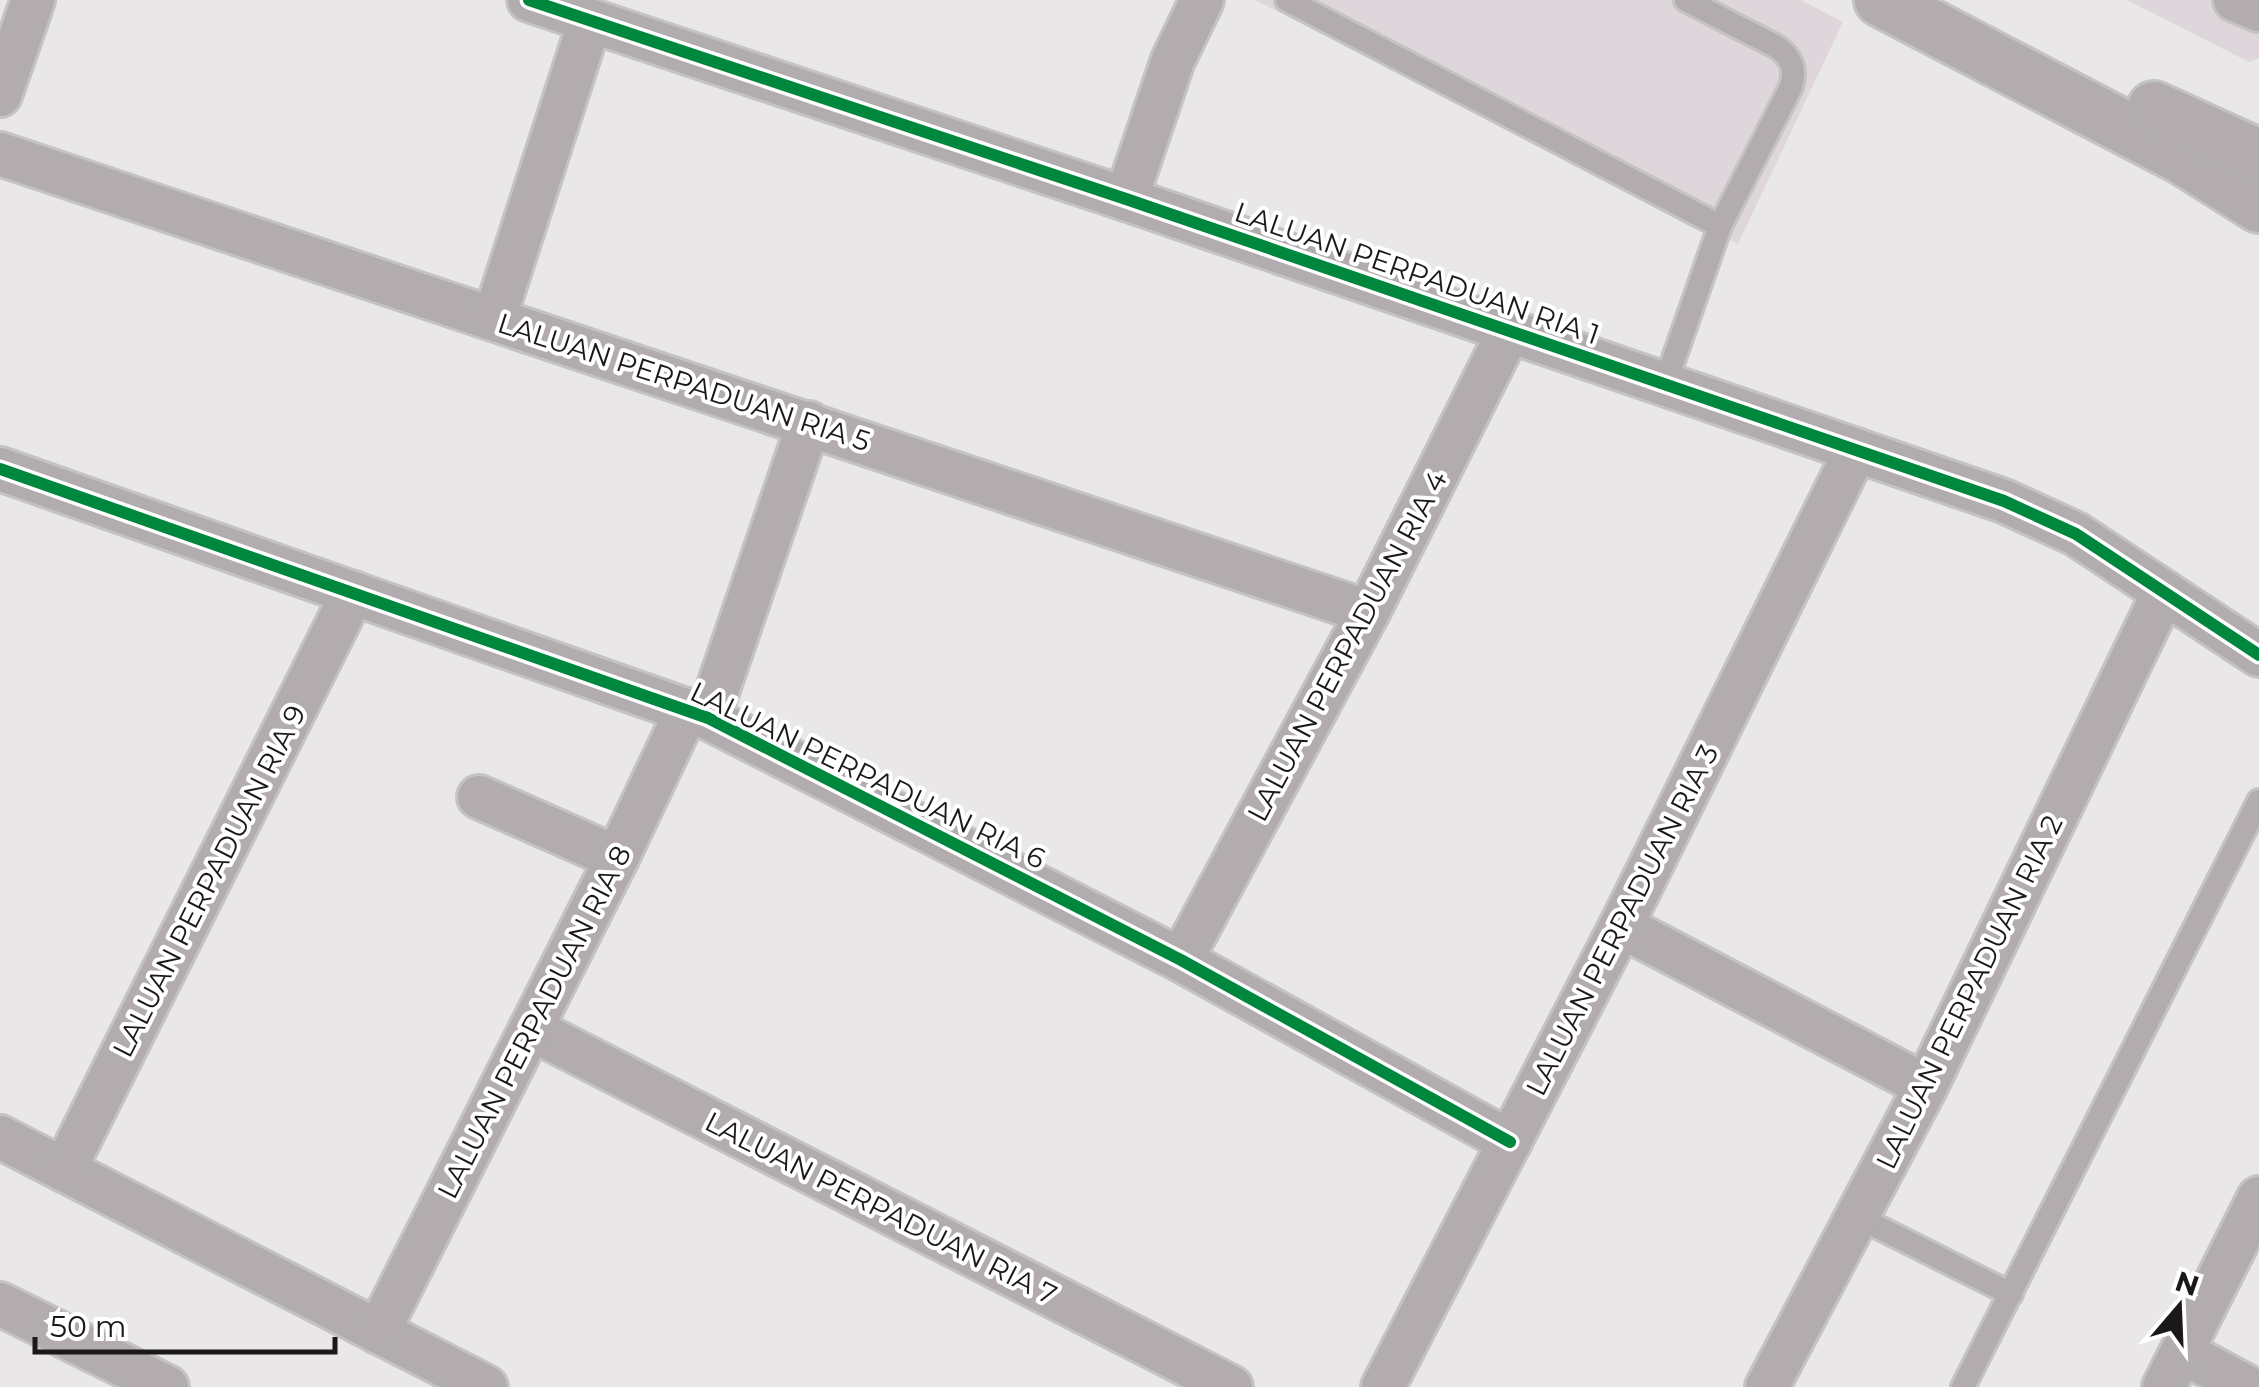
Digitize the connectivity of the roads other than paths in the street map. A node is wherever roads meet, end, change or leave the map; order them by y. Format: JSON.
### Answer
{"nodes":[{"id":1,"x":33,"y":0,"type":"edge"},
{"id":2,"x":529,"y":0,"type":"edge"},
{"id":3,"x":1202,"y":0,"type":"edge"},
{"id":4,"x":1287,"y":0,"type":"edge"},
{"id":5,"x":1686,"y":0,"type":"edge"},
{"id":6,"x":1881,"y":0,"type":"edge"},
{"id":7,"x":1926,"y":0,"type":"edge"},
{"id":8,"x":2236,"y":0,"type":"edge"},
{"id":9,"x":2259,"y":10,"type":"edge"},
{"id":10,"x":590,"y":21,"type":"junction"},
{"id":11,"x":2061,"y":65,"type":"junction"},
{"id":12,"x":0,"y":95,"type":"edge"},
{"id":13,"x":2259,"y":132,"type":"edge"},
{"id":14,"x":0,"y":154,"type":"edge"},
{"id":15,"x":2259,"y":156,"type":"edge"},
{"id":16,"x":2183,"y":158,"type":"junction"},
{"id":17,"x":2259,"y":188,"type":"edge"},
{"id":18,"x":1126,"y":199,"type":"junction"},
{"id":19,"x":2259,"y":206,"type":"edge"},
{"id":20,"x":1720,"y":226,"type":"junction"},
{"id":21,"x":494,"y":318,"type":"junction"},
{"id":22,"x":1509,"y":331,"type":"junction"},
{"id":23,"x":1665,"y":384,"type":"junction"},
{"id":24,"x":809,"y":424,"type":"junction"},
{"id":25,"x":1856,"y":450,"type":"junction"},
{"id":26,"x":0,"y":469,"type":"edge"},
{"id":27,"x":2164,"y":592,"type":"junction"},
{"id":28,"x":353,"y":593,"type":"junction"},
{"id":29,"x":1368,"y":612,"type":"junction"},
{"id":30,"x":2259,"y":656,"type":"edge"},
{"id":31,"x":698,"y":714,"type":"junction"},
{"id":32,"x":478,"y":796,"type":"dead end"},
{"id":33,"x":2259,"y":802,"type":"edge"},
{"id":34,"x":617,"y":858,"type":"junction"},
{"id":35,"x":1622,"y":926,"type":"junction"},
{"id":36,"x":1180,"y":960,"type":"junction"},
{"id":37,"x":531,"y":1029,"type":"junction"},
{"id":38,"x":1926,"y":1086,"type":"junction"},
{"id":39,"x":0,"y":1136,"type":"edge"},
{"id":40,"x":1510,"y":1142,"type":"junction"},
{"id":41,"x":64,"y":1170,"type":"junction"},
{"id":42,"x":2259,"y":1198,"type":"edge"},
{"id":43,"x":1856,"y":1216,"type":"junction"},
{"id":44,"x":2012,"y":1294,"type":"junction"},
{"id":45,"x":0,"y":1304,"type":"edge"},
{"id":46,"x":378,"y":1332,"type":"junction"},
{"id":47,"x":2173,"y":1370,"type":"edge"},
{"id":48,"x":167,"y":1387,"type":"edge"},
{"id":49,"x":486,"y":1387,"type":"edge"},
{"id":50,"x":1231,"y":1387,"type":"edge"},
{"id":51,"x":1383,"y":1387,"type":"edge"},
{"id":52,"x":1767,"y":1387,"type":"edge"},
{"id":53,"x":1963,"y":1387,"type":"edge"},
{"id":54,"x":2247,"y":1387,"type":"edge"}],
"edges":[{"from":1,"to":12,"type":"street"},
{"from":2,"to":10,"type":"street","name":"LALUAN PERPADUAN RIA 1"},
{"from":3,"to":18,"type":"street"},
{"from":4,"to":20,"type":"lane"},
{"from":5,"to":20,"type":"lane"},
{"from":6,"to":16,"type":"street"},
{"from":7,"to":11,"type":"street"},
{"from":8,"to":9,"type":"street"},
{"from":10,"to":18,"type":"street","name":"LALUAN PERPADUAN RIA 1"},
{"from":10,"to":21,"type":"street"},
{"from":11,"to":13,"type":"street"},
{"from":11,"to":15,"type":"street"},
{"from":14,"to":21,"type":"street","name":"LALUAN PERPADUAN RIA 5"},
{"from":16,"to":17,"type":"street"},
{"from":16,"to":19,"type":"street"},
{"from":18,"to":22,"type":"street","name":"LALUAN PERPADUAN RIA 1"},
{"from":20,"to":23,"type":"lane"},
{"from":21,"to":24,"type":"street","name":"LALUAN PERPADUAN RIA 5"},
{"from":22,"to":23,"type":"street","name":"LALUAN PERPADUAN RIA 1"},
{"from":22,"to":29,"type":"street","name":"LALUAN PERPADUAN RIA 4"},
{"from":23,"to":25,"type":"street","name":"LALUAN PERPADUAN RIA 1"},
{"from":24,"to":29,"type":"street","name":"LALUAN PERPADUAN RIA 5"},
{"from":24,"to":31,"type":"street","name":"LALUAN PERPADUAN RIA 8"},
{"from":25,"to":27,"type":"street","name":"LALUAN PERPADUAN RIA 1"},
{"from":25,"to":35,"type":"street","name":"LALUAN PERPADUAN RIA 3"},
{"from":26,"to":28,"type":"street","name":"LALUAN PERPADUAN RIA 6"},
{"from":27,"to":30,"type":"street","name":"LALUAN PERPADUAN RIA 1"},
{"from":27,"to":38,"type":"street","name":"LALUAN PERPADUAN RIA 2"},
{"from":28,"to":31,"type":"street","name":"LALUAN PERPADUAN RIA 6"},
{"from":28,"to":41,"type":"street","name":"LALUAN PERPADUAN RIA 9"},
{"from":29,"to":36,"type":"street","name":"LALUAN PERPADUAN RIA 4"},
{"from":31,"to":34,"type":"street","name":"LALUAN PERPADUAN RIA 8"},
{"from":31,"to":36,"type":"street","name":"LALUAN PERPADUAN RIA 6"},
{"from":32,"to":34,"type":"street"},
{"from":33,"to":44,"type":"lane"},
{"from":34,"to":37,"type":"street","name":"LALUAN PERPADUAN RIA 8"},
{"from":35,"to":38,"type":"street"},
{"from":35,"to":40,"type":"street","name":"LALUAN PERPADUAN RIA 3"},
{"from":36,"to":40,"type":"street","name":"LALUAN PERPADUAN RIA 6"},
{"from":37,"to":46,"type":"street","name":"LALUAN PERPADUAN RIA 8"},
{"from":37,"to":50,"type":"street","name":"LALUAN PERPADUAN RIA 7"},
{"from":38,"to":43,"type":"street","name":"LALUAN PERPADUAN RIA 2"},
{"from":39,"to":41,"type":"street"},
{"from":40,"to":51,"type":"street","name":"LALUAN PERPADUAN RIA 3"},
{"from":41,"to":46,"type":"street"},
{"from":42,"to":47,"type":"street"},
{"from":43,"to":44,"type":"lane"},
{"from":43,"to":52,"type":"street","name":"LALUAN PERPADUAN RIA 2"},
{"from":44,"to":53,"type":"lane"},
{"from":45,"to":48,"type":"street"},
{"from":46,"to":49,"type":"street"},
{"from":47,"to":54,"type":"street"}]}
